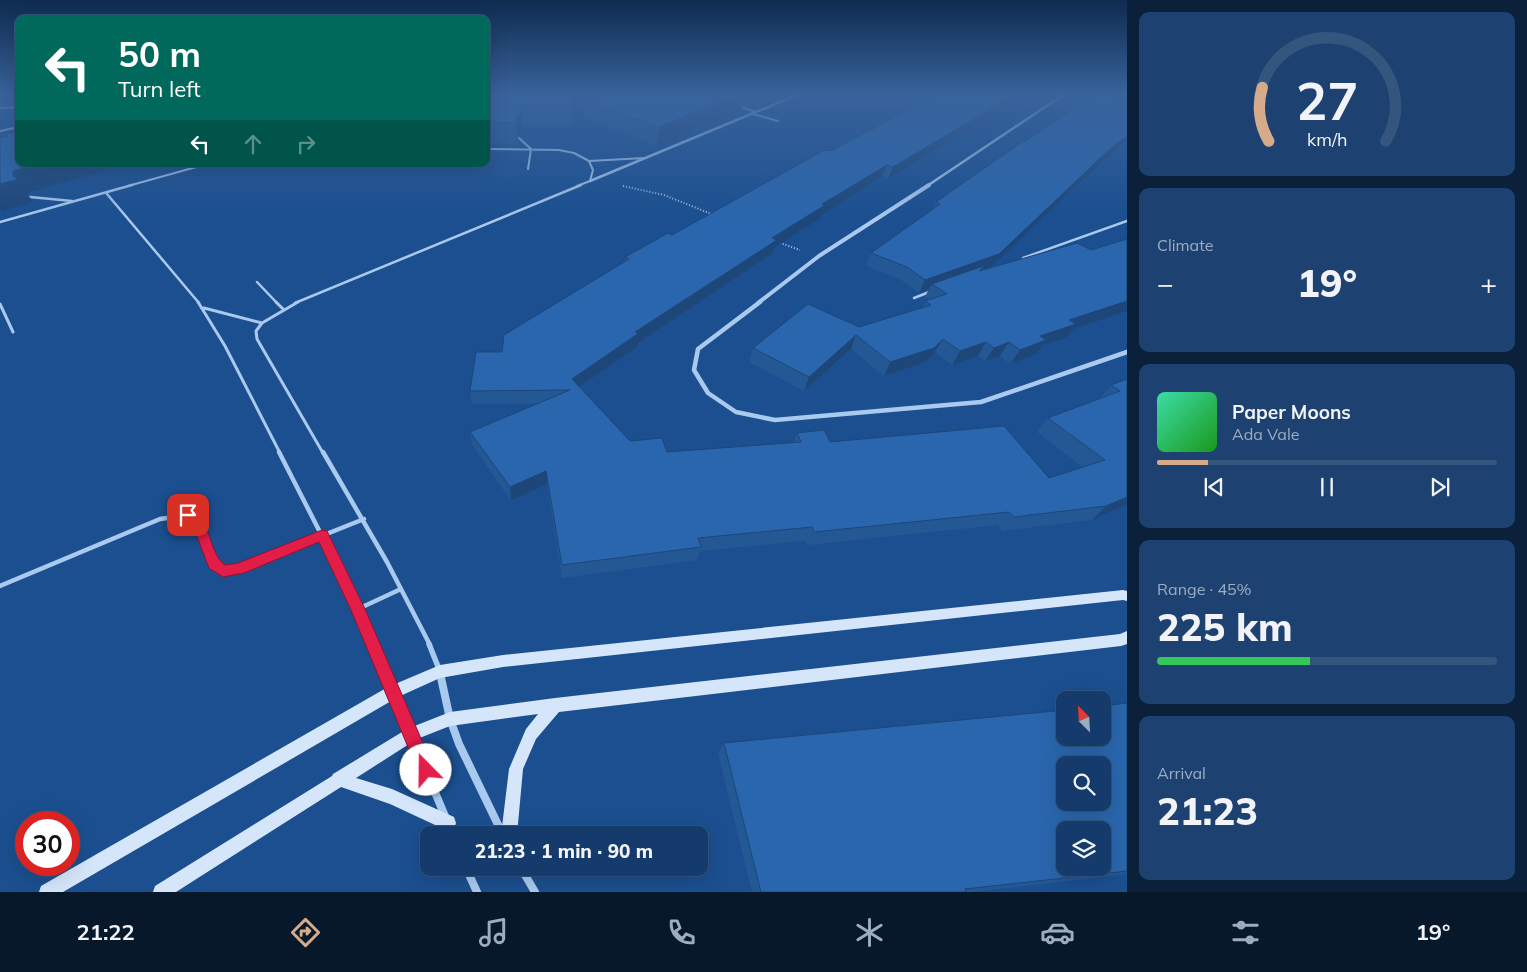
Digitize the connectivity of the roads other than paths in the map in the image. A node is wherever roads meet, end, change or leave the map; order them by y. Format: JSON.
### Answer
{"nodes":[{"id":1,"x":698,"y":137,"type":"edge"},
{"id":2,"x":1004,"y":137,"type":"edge"},
{"id":3,"x":519,"y":138,"type":"edge"},
{"id":4,"x":490,"y":149,"type":"edge"},
{"id":5,"x":531,"y":150,"type":"junction"},
{"id":6,"x":647,"y":158,"type":"junction"},
{"id":7,"x":589,"y":161,"type":"junction"},
{"id":8,"x":197,"y":167,"type":"edge"},
{"id":9,"x":528,"y":169,"type":"dead end"},
{"id":10,"x":590,"y":182,"type":"junction"},
{"id":11,"x":107,"y":194,"type":"junction"},
{"id":12,"x":30,"y":197,"type":"dead end"},
{"id":13,"x":76,"y":202,"type":"junction"},
{"id":14,"x":1127,"y":221,"type":"edge"},
{"id":15,"x":0,"y":222,"type":"edge"},
{"id":16,"x":1016,"y":261,"type":"edge"},
{"id":17,"x":257,"y":282,"type":"dead end"},
{"id":18,"x":933,"y":291,"type":"edge"},
{"id":19,"x":914,"y":298,"type":"dead end"},
{"id":20,"x":0,"y":304,"type":"edge"},
{"id":21,"x":203,"y":308,"type":"junction"},
{"id":22,"x":283,"y":309,"type":"junction"},
{"id":23,"x":262,"y":322,"type":"junction"},
{"id":24,"x":13,"y":332,"type":"dead end"},
{"id":25,"x":1127,"y":352,"type":"edge"},
{"id":26,"x":364,"y":520,"type":"junction"},
{"id":27,"x":322,"y":535,"type":"junction"},
{"id":28,"x":0,"y":586,"type":"edge"},
{"id":29,"x":401,"y":589,"type":"junction"},
{"id":30,"x":1127,"y":596,"type":"edge"},
{"id":31,"x":358,"y":609,"type":"junction"},
{"id":32,"x":1127,"y":637,"type":"edge"},
{"id":33,"x":440,"y":672,"type":"junction"},
{"id":34,"x":393,"y":692,"type":"junction"},
{"id":35,"x":555,"y":705,"type":"junction"},
{"id":36,"x":450,"y":719,"type":"junction"},
{"id":37,"x":412,"y":734,"type":"junction"},
{"id":38,"x":338,"y":779,"type":"junction"},
{"id":39,"x":445,"y":826,"type":"edge"},
{"id":40,"x":449,"y":826,"type":"edge"},
{"id":41,"x":499,"y":826,"type":"edge"},
{"id":42,"x":510,"y":826,"type":"edge"},
{"id":43,"x":470,"y":876,"type":"edge"},
{"id":44,"x":525,"y":876,"type":"edge"},
{"id":45,"x":47,"y":892,"type":"edge"},
{"id":46,"x":161,"y":892,"type":"edge"},
{"id":47,"x":477,"y":892,"type":"edge"},
{"id":48,"x":536,"y":892,"type":"edge"}],
"edges":[{"from":1,"to":6,"type":"street"},
{"from":2,"to":25,"type":"street"},
{"from":3,"to":5,"type":"lane"},
{"from":4,"to":5,"type":"lane"},
{"from":5,"to":7,"type":"lane"},
{"from":5,"to":9,"type":"lane"},
{"from":6,"to":7,"type":"lane"},
{"from":6,"to":10,"type":"street"},
{"from":7,"to":10,"type":"lane"},
{"from":8,"to":11,"type":"lane"},
{"from":10,"to":22,"type":"lane"},
{"from":11,"to":13,"type":"lane"},
{"from":11,"to":21,"type":"lane"},
{"from":12,"to":13,"type":"lane"},
{"from":13,"to":15,"type":"lane"},
{"from":14,"to":16,"type":"lane"},
{"from":17,"to":22,"type":"lane"},
{"from":18,"to":19,"type":"lane"},
{"from":20,"to":24,"type":"lane"},
{"from":21,"to":23,"type":"lane"},
{"from":21,"to":27,"type":"lane"},
{"from":22,"to":23,"type":"lane"},
{"from":23,"to":26,"type":"lane"},
{"from":26,"to":27,"type":"lane"},
{"from":26,"to":29,"type":"lane"},
{"from":27,"to":28,"type":"lane"},
{"from":27,"to":31,"type":"lane"},
{"from":29,"to":31,"type":"lane"},
{"from":29,"to":33,"type":"lane"},
{"from":30,"to":33,"type":"street"},
{"from":31,"to":34,"type":"lane"},
{"from":32,"to":35,"type":"street"},
{"from":33,"to":34,"type":"street"},
{"from":33,"to":36,"type":"street"},
{"from":34,"to":37,"type":"street"},
{"from":34,"to":45,"type":"street"},
{"from":35,"to":36,"type":"street"},
{"from":35,"to":42,"type":"street"},
{"from":36,"to":37,"type":"street"},
{"from":36,"to":41,"type":"street"},
{"from":37,"to":38,"type":"street"},
{"from":37,"to":40,"type":"street"},
{"from":38,"to":39,"type":"street"},
{"from":38,"to":46,"type":"street"},
{"from":43,"to":47,"type":"street"},
{"from":44,"to":48,"type":"street"}]}
